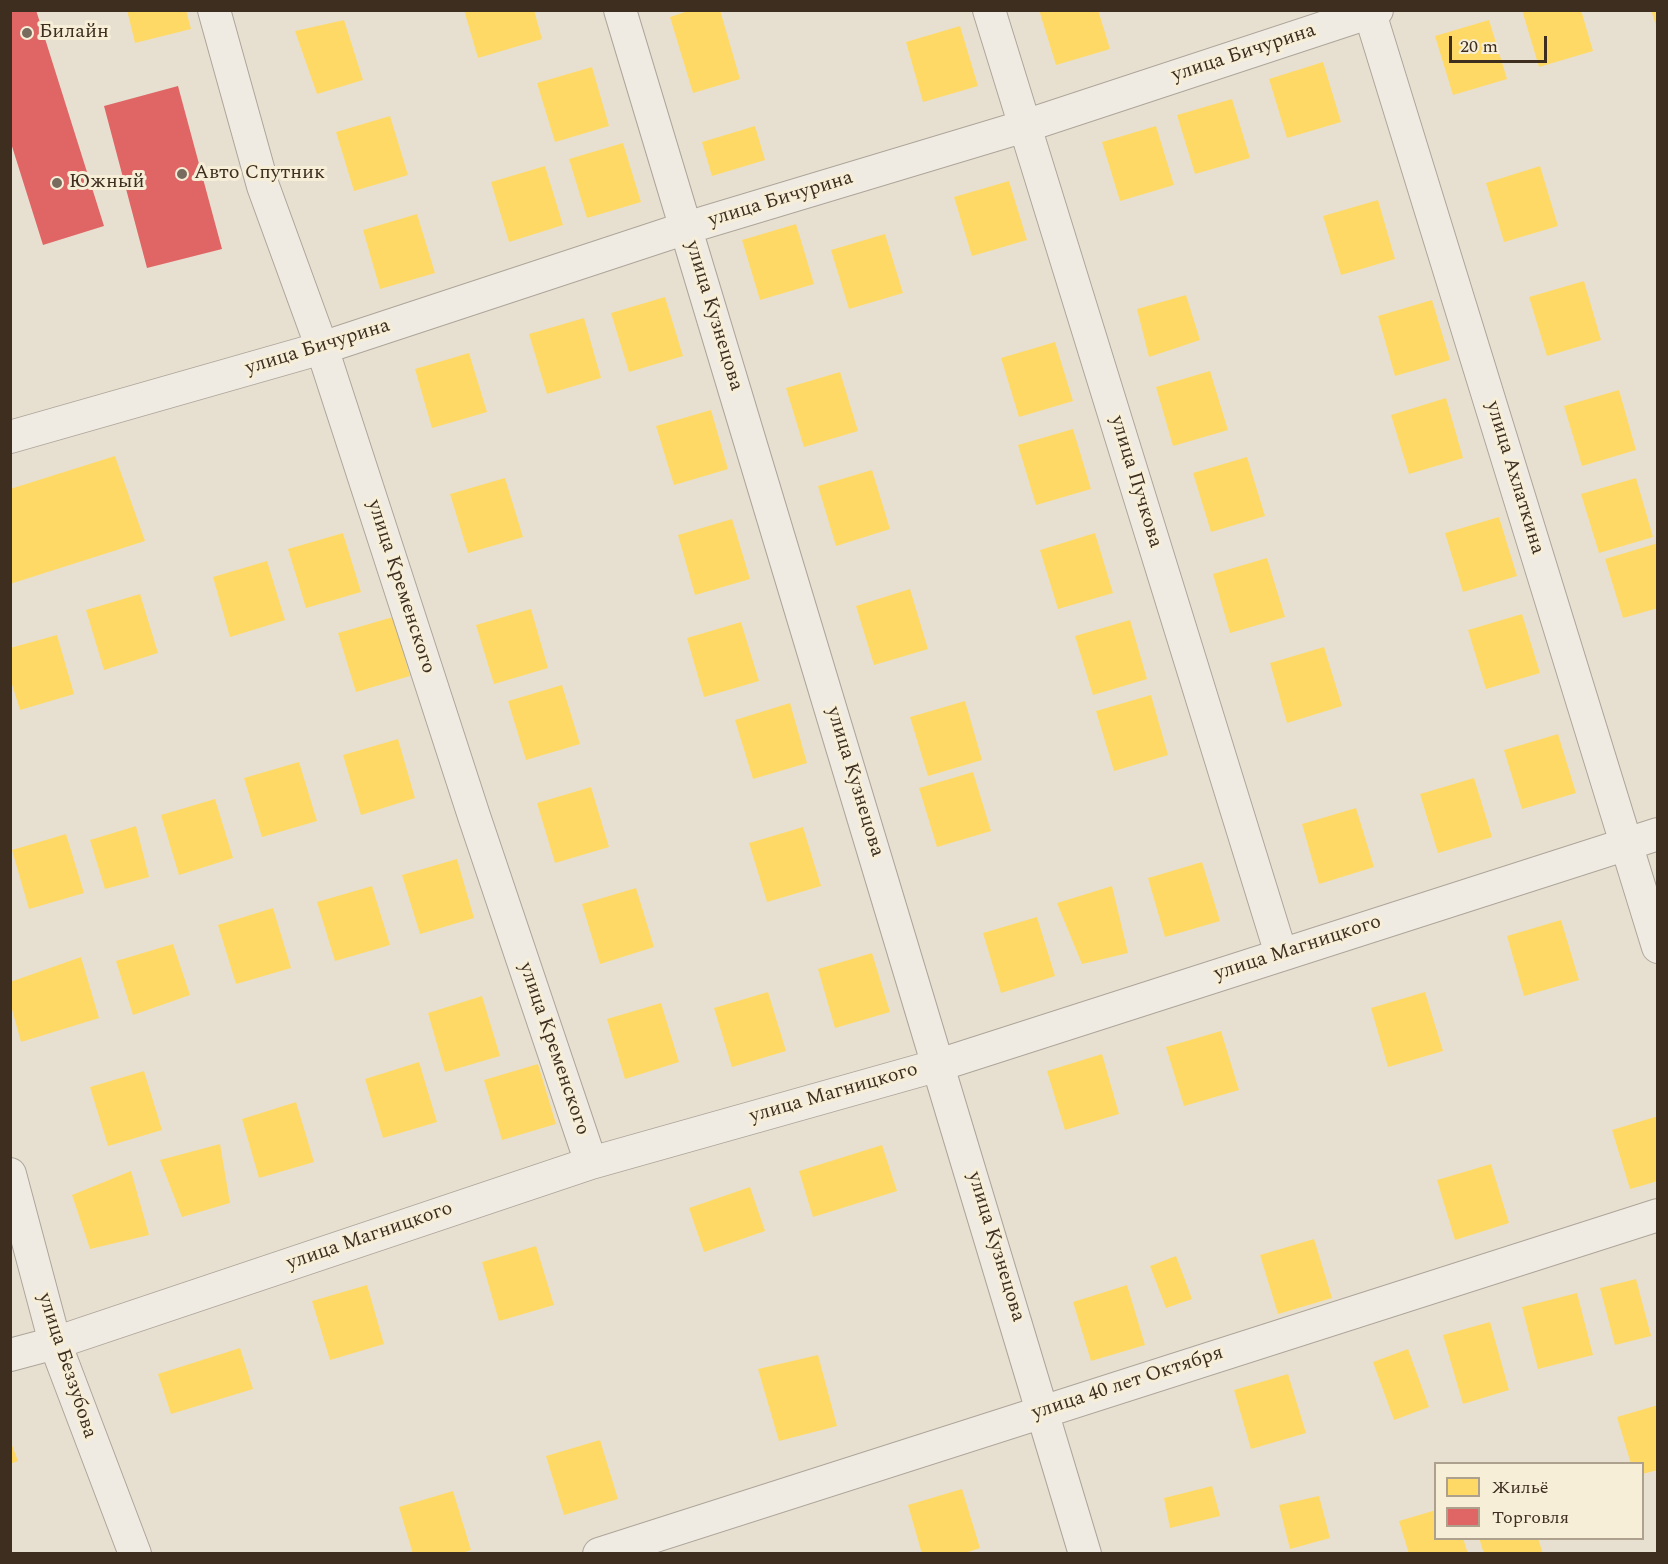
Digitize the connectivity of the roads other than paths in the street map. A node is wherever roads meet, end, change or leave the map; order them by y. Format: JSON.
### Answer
{"nodes":[{"id":1,"x":214,"y":10,"type":"edge"},
{"id":2,"x":620,"y":10,"type":"edge"},
{"id":3,"x":989,"y":10,"type":"edge"},
{"id":4,"x":1372,"y":11,"type":"edge"},
{"id":5,"x":1025,"y":126,"type":"junction"},
{"id":6,"x":686,"y":228,"type":"junction"},
{"id":7,"x":322,"y":348,"type":"junction"},
{"id":8,"x":10,"y":437,"type":"edge"},
{"id":9,"x":1658,"y":834,"type":"edge"},
{"id":10,"x":1627,"y":843,"type":"junction"},
{"id":11,"x":1658,"y":947,"type":"edge"},
{"id":12,"x":1281,"y":954,"type":"junction"},
{"id":13,"x":939,"y":1065,"type":"junction"},
{"id":14,"x":591,"y":1163,"type":"junction"},
{"id":15,"x":10,"y":1174,"type":"edge"},
{"id":16,"x":1658,"y":1215,"type":"edge"},
{"id":17,"x":54,"y":1343,"type":"junction"},
{"id":18,"x":10,"y":1355,"type":"edge"},
{"id":19,"x":1045,"y":1411,"type":"junction"},
{"id":20,"x":135,"y":1554,"type":"edge"},
{"id":21,"x":599,"y":1554,"type":"edge"},
{"id":22,"x":1085,"y":1554,"type":"edge"}],
"edges":[{"from":1,"to":7,"type":"street","name":"улица Кременского"},
{"from":2,"to":6,"type":"street","name":"улица Кузнецова"},
{"from":3,"to":5,"type":"street","name":"улица Пучкова"},
{"from":4,"to":5,"type":"street","name":"улица Бичурина"},
{"from":4,"to":10,"type":"street","name":"улица Ахлаткина"},
{"from":5,"to":6,"type":"street","name":"улица Бичурина"},
{"from":5,"to":12,"type":"street","name":"улица Пучкова"},
{"from":6,"to":7,"type":"street","name":"улица Бичурина"},
{"from":6,"to":13,"type":"street","name":"улица Кузнецова"},
{"from":7,"to":8,"type":"street","name":"улица Бичурина"},
{"from":7,"to":14,"type":"street","name":"улица Кременского"},
{"from":9,"to":10,"type":"street","name":"улица Магницкого"},
{"from":10,"to":11,"type":"street","name":"улица Ахлаткина"},
{"from":10,"to":12,"type":"street","name":"улица Магницкого"},
{"from":12,"to":13,"type":"street","name":"улица Магницкого"},
{"from":13,"to":14,"type":"street","name":"улица Магницкого"},
{"from":13,"to":19,"type":"street","name":"улица Кузнецова"},
{"from":14,"to":17,"type":"street","name":"улица Магницкого"},
{"from":15,"to":17,"type":"street","name":"улица Беззубова"},
{"from":16,"to":19,"type":"street","name":"улица 40 лет Октября"},
{"from":17,"to":18,"type":"street","name":"улица Магницкого"},
{"from":17,"to":20,"type":"street","name":"улица Беззубова"},
{"from":19,"to":21,"type":"street","name":"улица 40 лет Октября"},
{"from":19,"to":22,"type":"street","name":"улица Кузнецова"}]}
